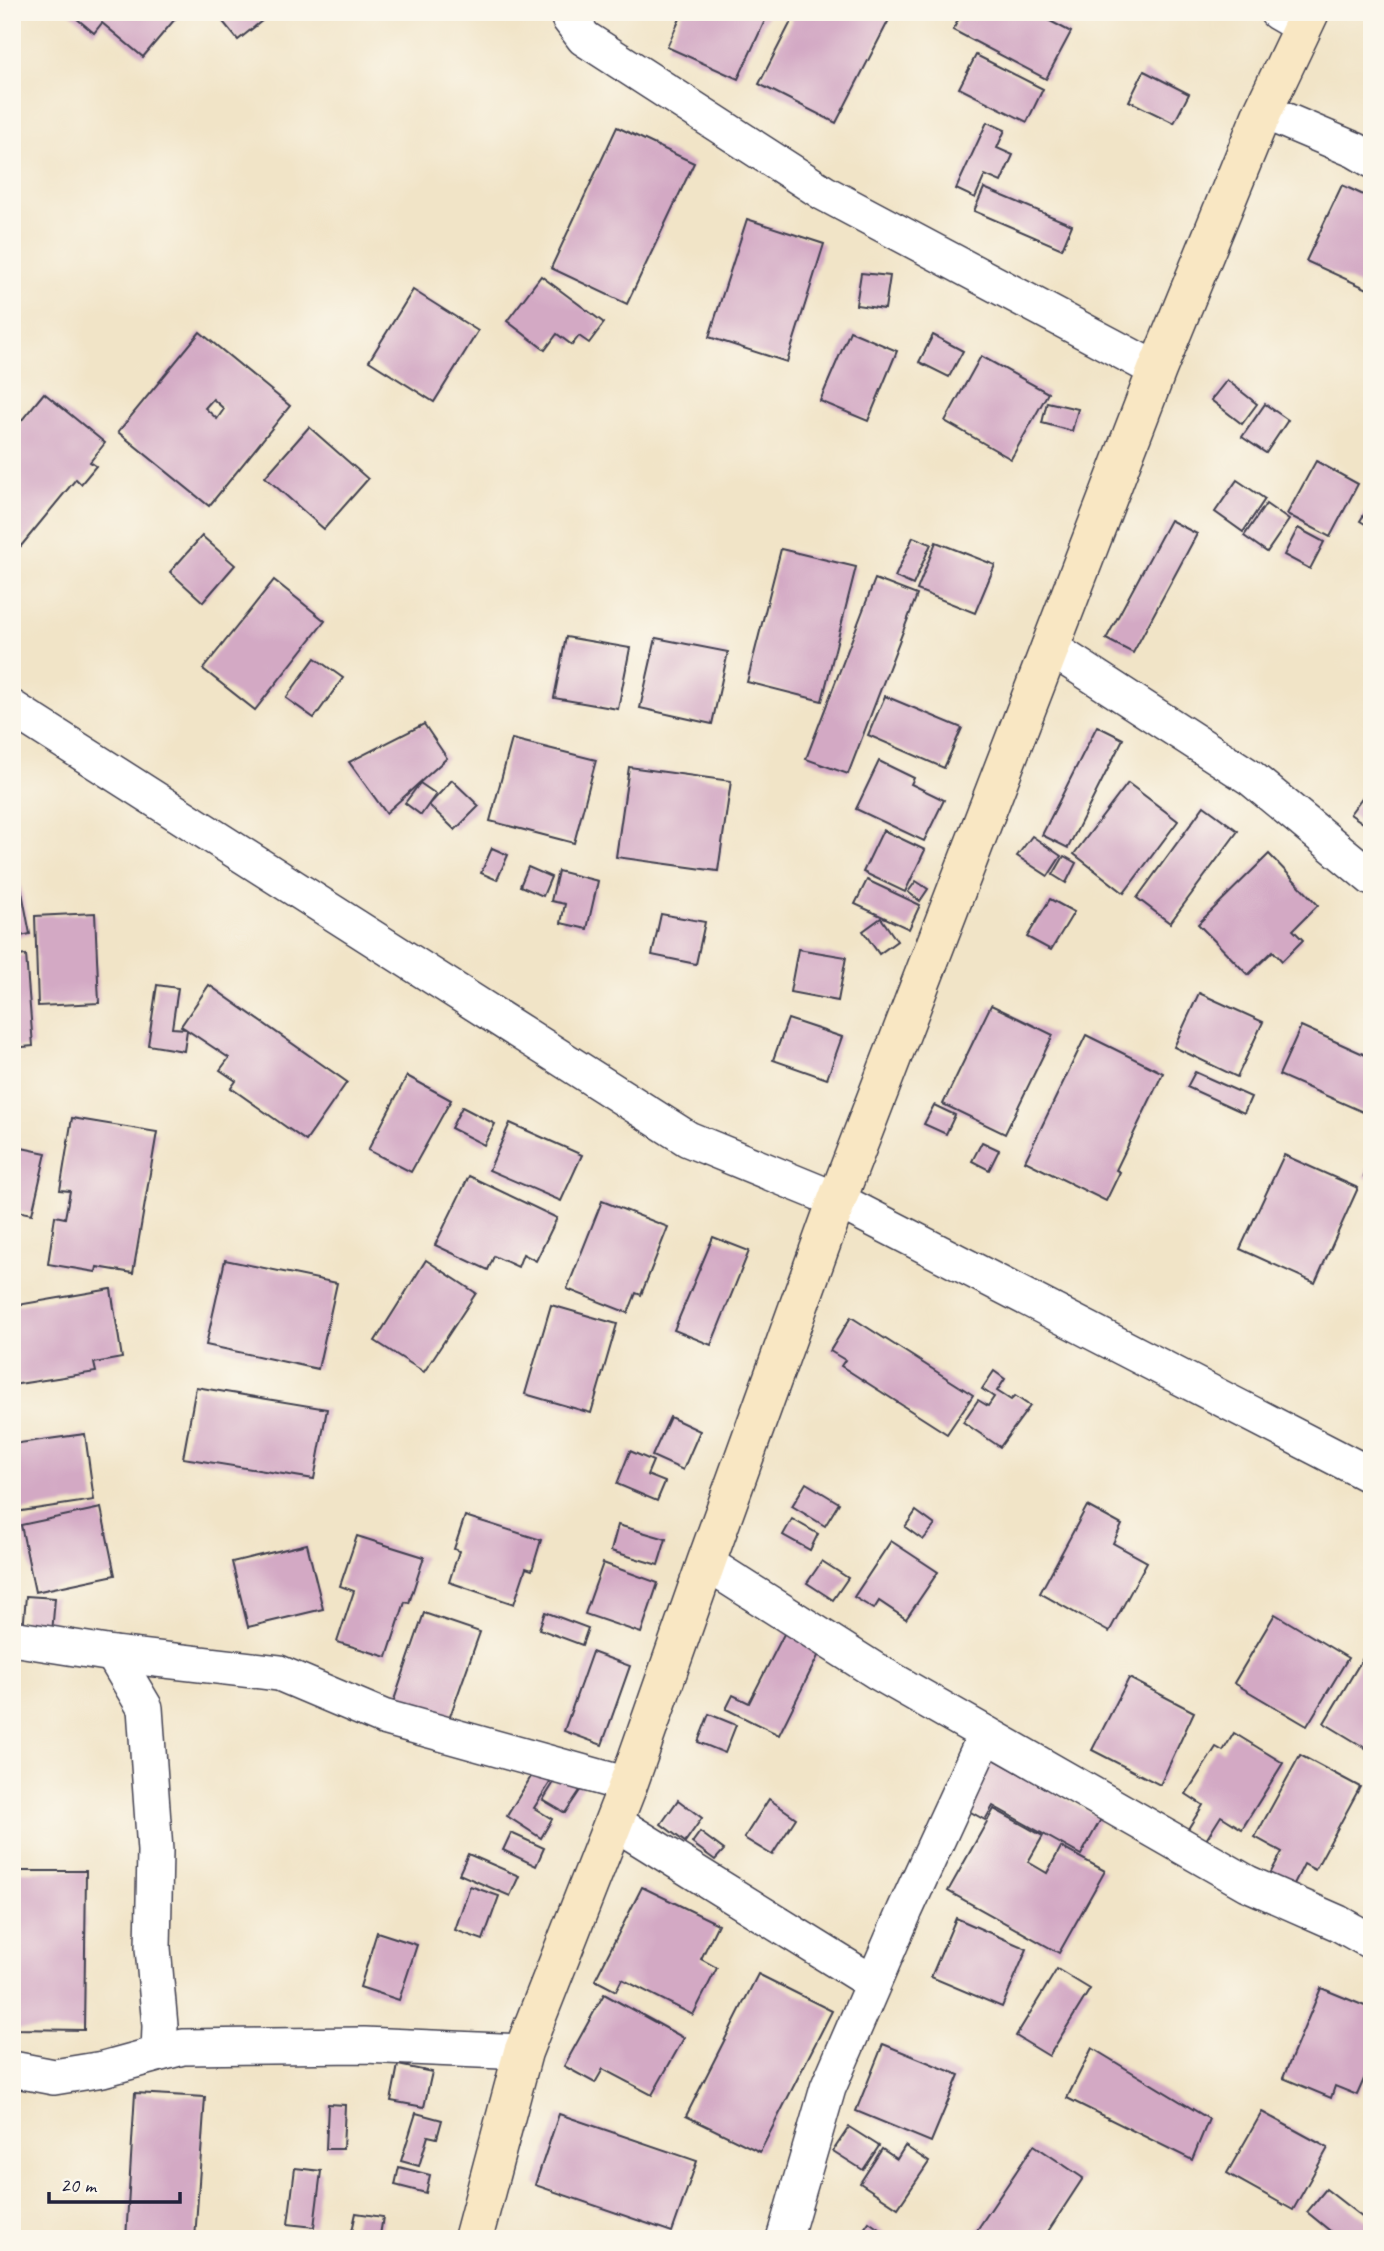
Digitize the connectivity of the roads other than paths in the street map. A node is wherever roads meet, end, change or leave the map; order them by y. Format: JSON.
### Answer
{"nodes":[{"id":1,"x":567,"y":12,"type":"edge"},
{"id":2,"x":1297,"y":17,"type":"edge"},
{"id":3,"x":1263,"y":111,"type":"junction"},
{"id":4,"x":1372,"y":160,"type":"edge"},
{"id":5,"x":1157,"y":370,"type":"junction"},
{"id":6,"x":1049,"y":648,"type":"junction"},
{"id":7,"x":12,"y":708,"type":"edge"},
{"id":8,"x":1372,"y":878,"type":"edge"},
{"id":9,"x":837,"y":1200,"type":"junction"},
{"id":10,"x":1372,"y":1476,"type":"edge"},
{"id":11,"x":706,"y":1563,"type":"junction"},
{"id":12,"x":12,"y":1637,"type":"edge"},
{"id":13,"x":113,"y":1654,"type":"junction"},
{"id":14,"x":986,"y":1734,"type":"junction"},
{"id":15,"x":628,"y":1785,"type":"junction"},
{"id":16,"x":614,"y":1822,"type":"junction"},
{"id":17,"x":1372,"y":1942,"type":"edge"},
{"id":18,"x":873,"y":1983,"type":"junction"},
{"id":19,"x":523,"y":2052,"type":"junction"},
{"id":20,"x":159,"y":2053,"type":"junction"},
{"id":21,"x":12,"y":2069,"type":"edge"},
{"id":22,"x":473,"y":2239,"type":"edge"},
{"id":23,"x":784,"y":2239,"type":"edge"}],
"edges":[{"from":1,"to":5,"type":"street"},
{"from":2,"to":3,"type":"street"},
{"from":3,"to":4,"type":"street"},
{"from":3,"to":5,"type":"street"},
{"from":5,"to":6,"type":"street"},
{"from":6,"to":8,"type":"street"},
{"from":6,"to":9,"type":"street"},
{"from":7,"to":9,"type":"street"},
{"from":9,"to":10,"type":"street"},
{"from":9,"to":11,"type":"street"},
{"from":11,"to":14,"type":"street"},
{"from":11,"to":15,"type":"street"},
{"from":12,"to":13,"type":"street"},
{"from":13,"to":15,"type":"street"},
{"from":13,"to":20,"type":"street"},
{"from":14,"to":17,"type":"street"},
{"from":14,"to":18,"type":"street"},
{"from":15,"to":16,"type":"street"},
{"from":16,"to":18,"type":"street"},
{"from":16,"to":19,"type":"street"},
{"from":18,"to":23,"type":"street"},
{"from":19,"to":20,"type":"street"},
{"from":19,"to":22,"type":"street"},
{"from":20,"to":21,"type":"street"}]}
